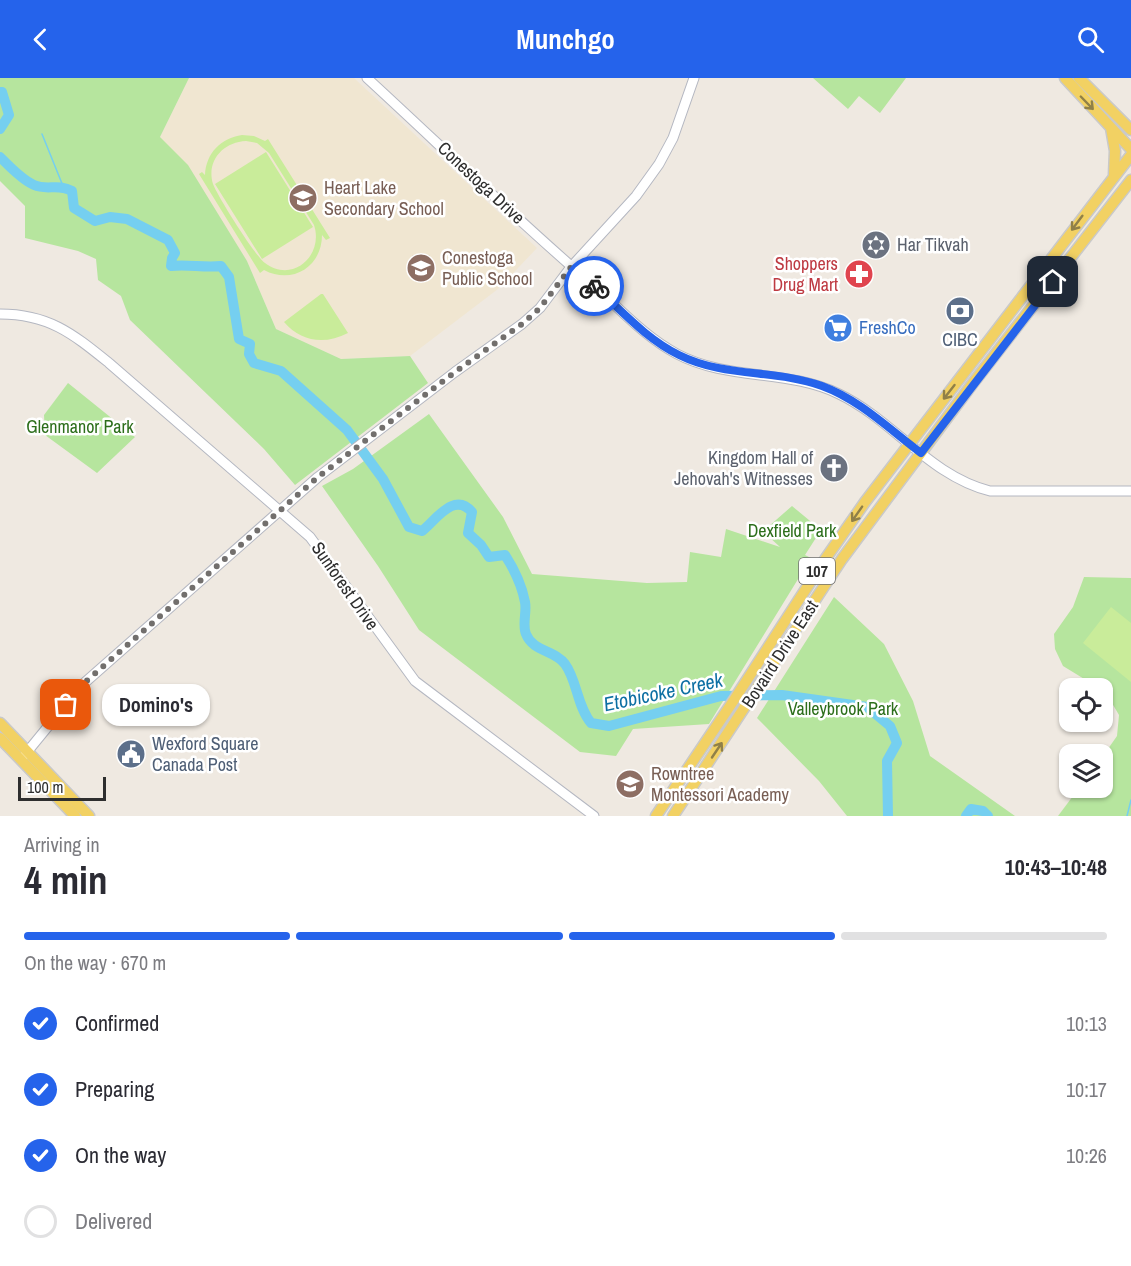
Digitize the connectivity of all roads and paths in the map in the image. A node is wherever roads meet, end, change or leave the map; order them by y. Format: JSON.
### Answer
{"nodes":[{"id":1,"x":367,"y":78,"type":"edge"},
{"id":2,"x":694,"y":78,"type":"edge"},
{"id":3,"x":1065,"y":78,"type":"edge"},
{"id":4,"x":1079,"y":78,"type":"edge"},
{"id":5,"x":1126,"y":123,"type":"edge"},
{"id":6,"x":1111,"y":128,"type":"junction"},
{"id":7,"x":1131,"y":130,"type":"edge"},
{"id":8,"x":1131,"y":149,"type":"edge"},
{"id":9,"x":1131,"y":155,"type":"edge"},
{"id":10,"x":1113,"y":177,"type":"junction"},
{"id":11,"x":1131,"y":180,"type":"edge"},
{"id":12,"x":1131,"y":185,"type":"edge"},
{"id":13,"x":1120,"y":194,"type":"junction"},
{"id":14,"x":571,"y":267,"type":"junction"},
{"id":15,"x":0,"y":314,"type":"edge"},
{"id":16,"x":909,"y":444,"type":"junction"},
{"id":17,"x":921,"y":453,"type":"junction"},
{"id":18,"x":1131,"y":491,"type":"edge"},
{"id":19,"x":279,"y":512,"type":"junction"},
{"id":20,"x":0,"y":723,"type":"edge"},
{"id":21,"x":0,"y":738,"type":"edge"},
{"id":22,"x":24,"y":756,"type":"junction"},
{"id":23,"x":75,"y":816,"type":"edge"},
{"id":24,"x":89,"y":816,"type":"edge"},
{"id":25,"x":594,"y":816,"type":"edge"},
{"id":26,"x":656,"y":816,"type":"edge"},
{"id":27,"x":673,"y":816,"type":"edge"}],
"edges":[{"from":1,"to":14,"type":"street","name":"Conestoga Drive"},
{"from":2,"to":14,"type":"street"},
{"from":3,"to":6,"type":"main road","one_way":true},
{"from":4,"to":5,"type":"main road"},
{"from":5,"to":7,"type":"main road"},
{"from":6,"to":8,"type":"main road"},
{"from":6,"to":10,"type":"main road"},
{"from":9,"to":10,"type":"main road","name":"Bovaird Drive East","number":"107"},
{"from":10,"to":16,"type":"main road","name":"Bovaird Drive East","number":"107","one_way":true},
{"from":11,"to":13,"type":"main road","name":"Bovaird Drive East","number":"107"},
{"from":12,"to":13,"type":"main road"},
{"from":13,"to":17,"type":"main road","name":"Bovaird Drive East","number":"107"},
{"from":14,"to":16,"type":"street","name":"Conestoga Drive"},
{"from":14,"to":19,"type":"street"},
{"from":15,"to":19,"type":"street","name":"Sunforest Drive"},
{"from":16,"to":17,"type":"street","name":"Conestoga Drive"},
{"from":16,"to":26,"type":"main road","name":"Bovaird Drive East","number":"107","one_way":true},
{"from":17,"to":18,"type":"street","name":"Conestoga Drive"},
{"from":27,"to":17,"type":"main road","name":"Bovaird Drive East","number":"107","one_way":true},
{"from":19,"to":22,"type":"street"},
{"from":19,"to":25,"type":"street","name":"Sunforest Drive"},
{"from":20,"to":22,"type":"main road"},
{"from":21,"to":22,"type":"main road"},
{"from":22,"to":23,"type":"main road"},
{"from":22,"to":24,"type":"main road"}]}
